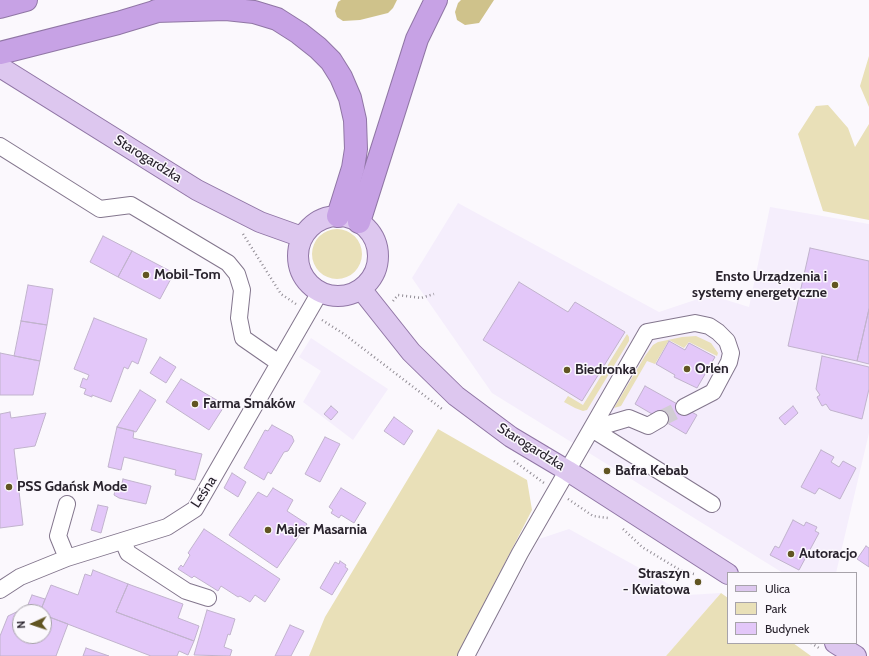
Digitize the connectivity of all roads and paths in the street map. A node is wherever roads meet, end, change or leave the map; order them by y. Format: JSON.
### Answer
{"nodes":[{"id":1,"x":26,"y":0,"type":"edge"},
{"id":2,"x":194,"y":0,"type":"edge"},
{"id":3,"x":436,"y":0,"type":"edge"},
{"id":4,"x":0,"y":7,"type":"edge"},
{"id":5,"x":156,"y":11,"type":"junction"},
{"id":6,"x":0,"y":53,"type":"edge"},
{"id":7,"x":7,"y":71,"type":"edge"},
{"id":8,"x":0,"y":146,"type":"edge"},
{"id":9,"x":338,"y":216,"type":"junction"},
{"id":10,"x":359,"y":222,"type":"junction"},
{"id":11,"x":241,"y":231,"type":"dead end"},
{"id":12,"x":302,"y":238,"type":"junction"},
{"id":13,"x":361,"y":289,"type":"junction"},
{"id":14,"x":320,"y":292,"type":"junction"},
{"id":15,"x":434,"y":294,"type":"dead end"},
{"id":16,"x":393,"y":301,"type":"dead end"},
{"id":17,"x":308,"y":312,"type":"junction"},
{"id":18,"x":279,"y":363,"type":"junction"},
{"id":19,"x":684,"y":407,"type":"tunnel mouth"},
{"id":20,"x":445,"y":412,"type":"dead end"},
{"id":21,"x":660,"y":420,"type":"tunnel mouth"},
{"id":22,"x":592,"y":429,"type":"junction"},
{"id":23,"x":513,"y":461,"type":"dead end"},
{"id":24,"x":568,"y":471,"type":"junction"},
{"id":25,"x":556,"y":492,"type":"junction"},
{"id":26,"x":67,"y":504,"type":"dead end"},
{"id":27,"x":712,"y":504,"type":"dead end"},
{"id":28,"x":613,"y":521,"type":"dead end"},
{"id":29,"x":622,"y":528,"type":"dead end"},
{"id":30,"x":123,"y":541,"type":"junction"},
{"id":31,"x":67,"y":558,"type":"junction"},
{"id":32,"x":727,"y":573,"type":"edge"},
{"id":33,"x":700,"y":576,"type":"dead end"},
{"id":34,"x":0,"y":590,"type":"edge"},
{"id":35,"x":208,"y":598,"type":"dead end"},
{"id":36,"x":837,"y":644,"type":"edge"},
{"id":37,"x":466,"y":656,"type":"edge"},
{"id":38,"x":856,"y":656,"type":"edge"}],
"edges":[{"from":1,"to":4,"type":"highway"},
{"from":2,"to":5,"type":"highway"},
{"from":3,"to":10,"type":"highway"},
{"from":5,"to":6,"type":"highway"},
{"from":5,"to":9,"type":"highway"},
{"from":7,"to":12,"type":"main road","name":"Starogardzka"},
{"from":8,"to":18,"type":"street"},
{"from":9,"to":10,"type":"main road"},
{"from":9,"to":12,"type":"main road"},
{"from":10,"to":13,"type":"main road"},
{"from":11,"to":17,"type":"path"},
{"from":12,"to":14,"type":"main road"},
{"from":13,"to":14,"type":"main road"},
{"from":13,"to":24,"type":"main road","name":"Starogardzka"},
{"from":14,"to":17,"type":"street","name":"Leśna"},
{"from":15,"to":16,"type":"path"},
{"from":17,"to":18,"type":"street","name":"Leśna"},
{"from":17,"to":20,"type":"path"},
{"from":18,"to":30,"type":"street","name":"Leśna"},
{"from":19,"to":22,"type":"street"},
{"from":21,"to":22,"type":"street"},
{"from":22,"to":24,"type":"street"},
{"from":22,"to":27,"type":"street"},
{"from":23,"to":25,"type":"path"},
{"from":24,"to":25,"type":"street"},
{"from":24,"to":32,"type":"main road","name":"Starogardzka"},
{"from":25,"to":28,"type":"path"},
{"from":25,"to":37,"type":"street"},
{"from":26,"to":31,"type":"street"},
{"from":29,"to":33,"type":"path"},
{"from":30,"to":31,"type":"street","name":"Leśna"},
{"from":30,"to":35,"type":"street"},
{"from":31,"to":34,"type":"street","name":"Leśna"},
{"from":36,"to":38,"type":"main road"}]}
